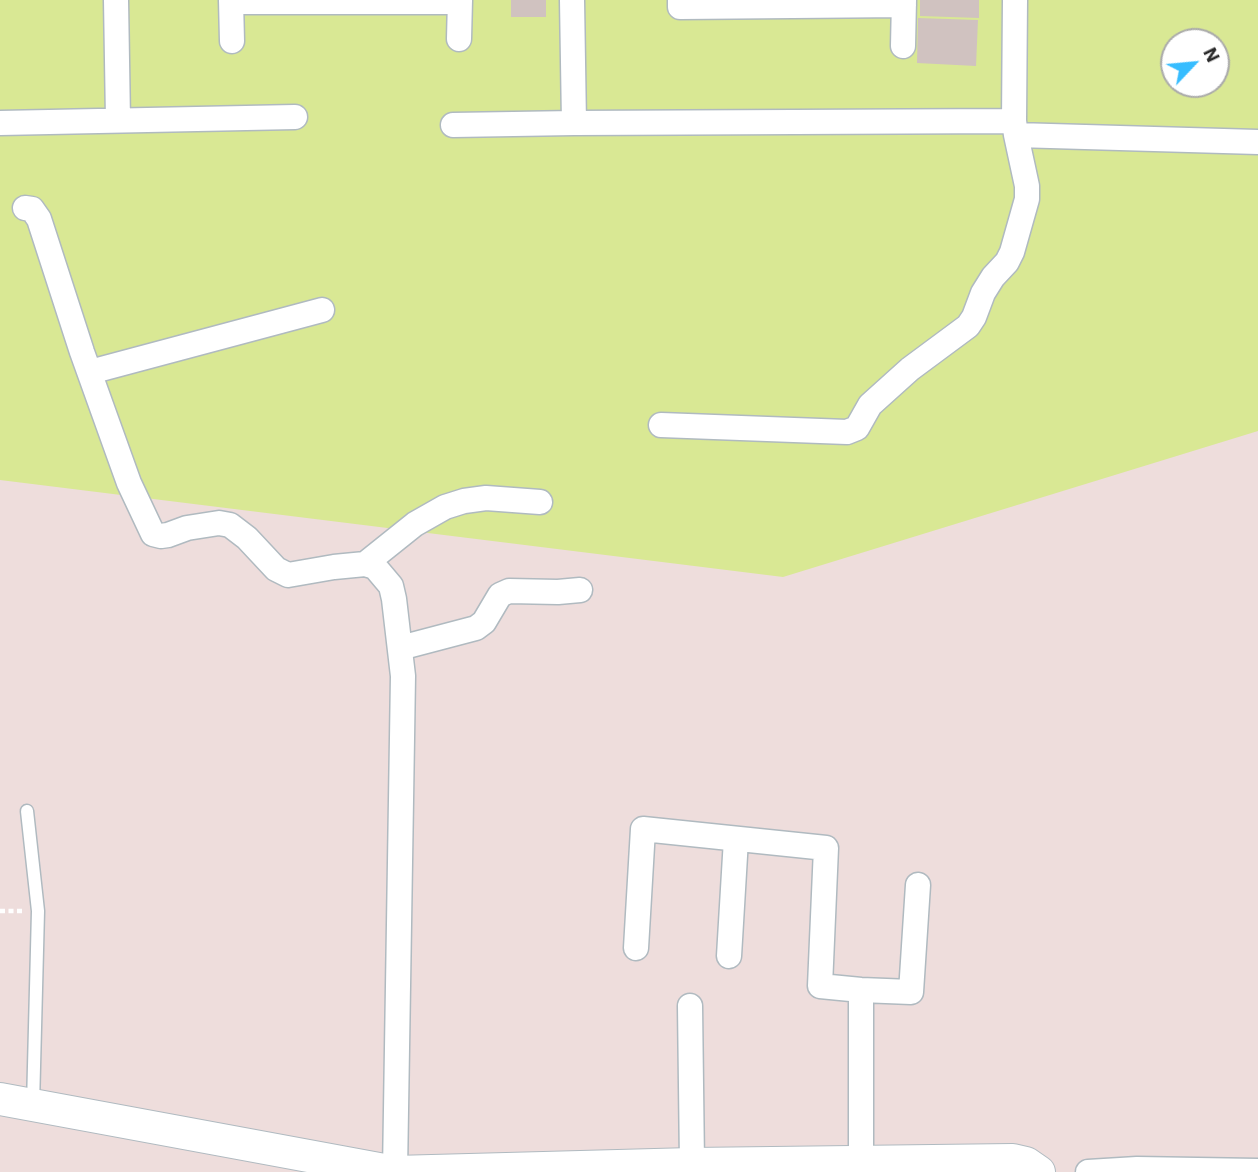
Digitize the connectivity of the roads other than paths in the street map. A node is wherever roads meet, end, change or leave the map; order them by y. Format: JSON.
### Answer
{"nodes":[{"id":1,"x":116,"y":0,"type":"edge"},
{"id":2,"x":572,"y":0,"type":"edge"},
{"id":3,"x":680,"y":0,"type":"edge"},
{"id":4,"x":1014,"y":0,"type":"edge"},
{"id":5,"x":231,"y":1,"type":"edge"},
{"id":6,"x":460,"y":1,"type":"edge"},
{"id":7,"x":904,"y":2,"type":"edge"},
{"id":8,"x":459,"y":39,"type":"dead end"},
{"id":9,"x":232,"y":41,"type":"dead end"},
{"id":10,"x":903,"y":46,"type":"dead end"},
{"id":11,"x":295,"y":117,"type":"dead end"},
{"id":12,"x":118,"y":120,"type":"junction"},
{"id":13,"x":0,"y":123,"type":"edge"},
{"id":14,"x":574,"y":123,"type":"junction"},
{"id":15,"x":453,"y":125,"type":"dead end"},
{"id":16,"x":1015,"y":128,"type":"junction"},
{"id":17,"x":1258,"y":142,"type":"edge"},
{"id":18,"x":25,"y":208,"type":"dead end"},
{"id":19,"x":322,"y":310,"type":"dead end"},
{"id":20,"x":90,"y":372,"type":"junction"},
{"id":21,"x":661,"y":425,"type":"dead end"},
{"id":22,"x":540,"y":502,"type":"dead end"},
{"id":23,"x":365,"y":564,"type":"junction"},
{"id":24,"x":580,"y":590,"type":"dead end"},
{"id":25,"x":400,"y":648,"type":"junction"},
{"id":26,"x":27,"y":811,"type":"dead end"},
{"id":27,"x":736,"y":839,"type":"junction"},
{"id":28,"x":918,"y":885,"type":"dead end"},
{"id":29,"x":636,"y":948,"type":"dead end"},
{"id":30,"x":729,"y":956,"type":"dead end"},
{"id":31,"x":861,"y":990,"type":"junction"},
{"id":32,"x":690,"y":1006,"type":"dead end"},
{"id":33,"x":0,"y":1099,"type":"edge"},
{"id":34,"x":33,"y":1105,"type":"junction"},
{"id":35,"x":861,"y":1163,"type":"junction"},
{"id":36,"x":692,"y":1164,"type":"junction"},
{"id":37,"x":636,"y":1169,"type":"edge"},
{"id":38,"x":1258,"y":1171,"type":"edge"},
{"id":39,"x":395,"y":1172,"type":"edge"},
{"id":40,"x":1039,"y":1172,"type":"edge"},
{"id":41,"x":1088,"y":1172,"type":"edge"}],
"edges":[{"from":1,"to":12,"type":"street"},
{"from":2,"to":14,"type":"street"},
{"from":3,"to":7,"type":"street"},
{"from":4,"to":16,"type":"street"},
{"from":5,"to":6,"type":"street"},
{"from":5,"to":9,"type":"street"},
{"from":6,"to":8,"type":"street"},
{"from":7,"to":10,"type":"street"},
{"from":11,"to":12,"type":"street"},
{"from":12,"to":13,"type":"street"},
{"from":14,"to":15,"type":"street"},
{"from":14,"to":16,"type":"street"},
{"from":16,"to":17,"type":"street"},
{"from":16,"to":21,"type":"street"},
{"from":18,"to":20,"type":"street"},
{"from":19,"to":20,"type":"street"},
{"from":20,"to":23,"type":"street"},
{"from":22,"to":23,"type":"street"},
{"from":23,"to":25,"type":"street"},
{"from":24,"to":25,"type":"street"},
{"from":25,"to":39,"type":"street"},
{"from":26,"to":34,"type":"lane"},
{"from":27,"to":29,"type":"street"},
{"from":27,"to":30,"type":"street"},
{"from":27,"to":31,"type":"street"},
{"from":28,"to":31,"type":"street"},
{"from":31,"to":35,"type":"street"},
{"from":32,"to":36,"type":"street"},
{"from":33,"to":34,"type":"street"},
{"from":34,"to":39,"type":"street"},
{"from":35,"to":36,"type":"street"},
{"from":35,"to":40,"type":"street"},
{"from":36,"to":37,"type":"street"},
{"from":37,"to":39,"type":"street"},
{"from":38,"to":41,"type":"street"}]}
